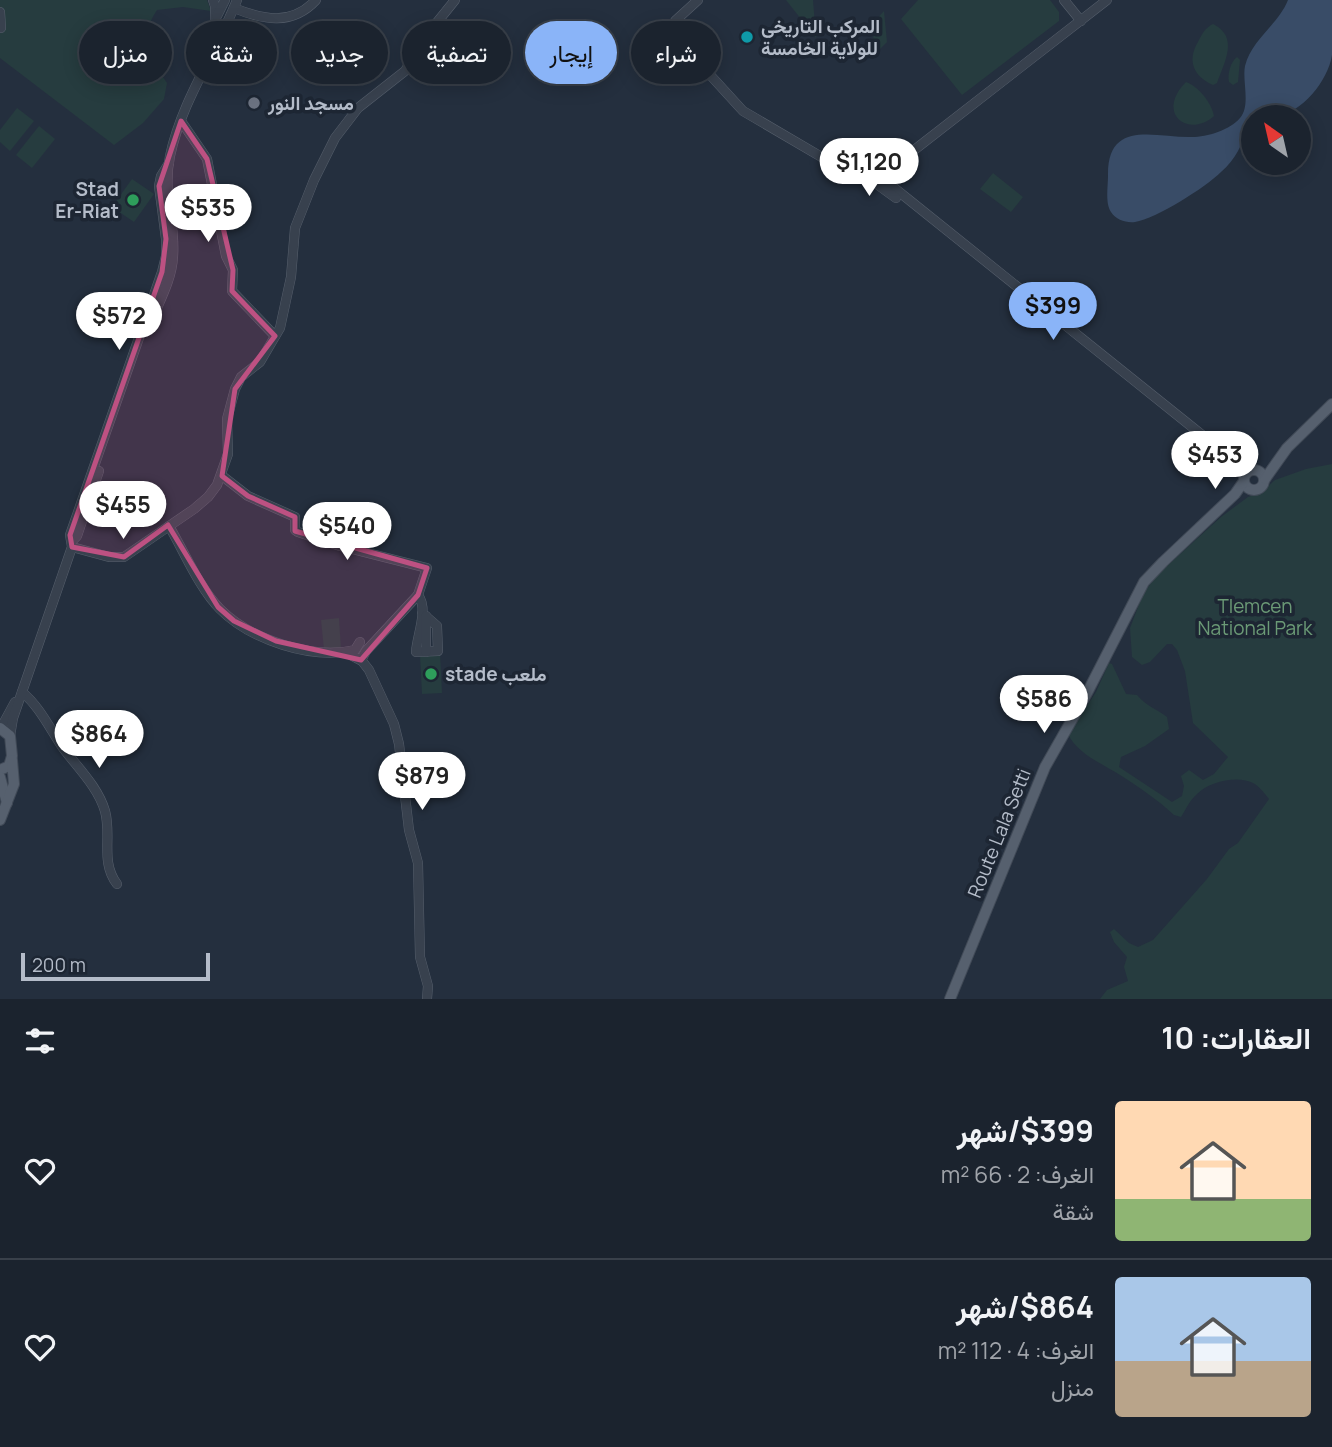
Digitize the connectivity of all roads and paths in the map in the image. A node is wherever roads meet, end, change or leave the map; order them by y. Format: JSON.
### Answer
{"nodes":[{"id":1,"x":213,"y":0,"type":"edge"},
{"id":2,"x":225,"y":0,"type":"edge"},
{"id":3,"x":316,"y":0,"type":"edge"},
{"id":4,"x":698,"y":0,"type":"edge"},
{"id":5,"x":1064,"y":0,"type":"edge"},
{"id":6,"x":1107,"y":0,"type":"edge"},
{"id":7,"x":451,"y":2,"type":"edge"},
{"id":8,"x":235,"y":4,"type":"edge"},
{"id":9,"x":0,"y":12,"type":"edge"},
{"id":10,"x":216,"y":17,"type":"junction"},
{"id":11,"x":216,"y":21,"type":"edge"},
{"id":12,"x":227,"y":21,"type":"edge"},
{"id":13,"x":1081,"y":21,"type":"junction"},
{"id":14,"x":1,"y":28,"type":"edge"},
{"id":15,"x":197,"y":84,"type":"edge"},
{"id":16,"x":181,"y":121,"type":"junction"},
{"id":17,"x":879,"y":179,"type":"junction"},
{"id":18,"x":275,"y":336,"type":"junction"},
{"id":19,"x":1332,"y":404,"type":"edge"},
{"id":20,"x":1303,"y":432,"type":"junction"},
{"id":21,"x":1254,"y":469,"type":"junction"},
{"id":22,"x":221,"y":475,"type":"junction"},
{"id":23,"x":1265,"y":479,"type":"junction"},
{"id":24,"x":1244,"y":480,"type":"junction"},
{"id":25,"x":1253,"y":490,"type":"junction"},
{"id":26,"x":1211,"y":517,"type":"junction"},
{"id":27,"x":169,"y":526,"type":"junction"},
{"id":28,"x":72,"y":544,"type":"junction"},
{"id":29,"x":418,"y":595,"type":"junction"},
{"id":30,"x":360,"y":642,"type":"dead end"},
{"id":31,"x":345,"y":652,"type":"junction"},
{"id":32,"x":429,"y":652,"type":"dead end"},
{"id":33,"x":361,"y":660,"type":"junction"},
{"id":34,"x":22,"y":692,"type":"junction"},
{"id":35,"x":3,"y":731,"type":"edge"},
{"id":36,"x":12,"y":760,"type":"junction"},
{"id":37,"x":0,"y":770,"type":"edge"},
{"id":38,"x":0,"y":777,"type":"edge"},
{"id":39,"x":7,"y":806,"type":"junction"},
{"id":40,"x":0,"y":820,"type":"edge"},
{"id":41,"x":117,"y":884,"type":"dead end"},
{"id":42,"x":427,"y":999,"type":"edge"},
{"id":43,"x":950,"y":999,"type":"edge"}],
"edges":[{"from":1,"to":10,"type":"street"},
{"from":2,"to":10,"type":"street"},
{"from":3,"to":8,"type":"street"},
{"from":4,"to":17,"type":"street"},
{"from":5,"to":13,"type":"street"},
{"from":6,"to":13,"type":"street"},
{"from":7,"to":18,"type":"street"},
{"from":8,"to":12,"type":"street"},
{"from":9,"to":14,"type":"street"},
{"from":10,"to":11,"type":"street"},
{"from":13,"to":17,"type":"street"},
{"from":15,"to":16,"type":"street"},
{"from":16,"to":18,"type":"street"},
{"from":16,"to":28,"type":"street"},
{"from":17,"to":21,"type":"street"},
{"from":17,"to":24,"type":"street"},
{"from":18,"to":22,"type":"street"},
{"from":19,"to":20,"type":"main road"},
{"from":20,"to":21,"type":"main road"},
{"from":20,"to":23,"type":"main road"},
{"from":21,"to":23,"type":"main road"},
{"from":21,"to":24,"type":"main road"},
{"from":22,"to":27,"type":"street"},
{"from":22,"to":29,"type":"street"},
{"from":23,"to":25,"type":"main road"},
{"from":24,"to":25,"type":"main road"},
{"from":24,"to":26,"type":"main road"},
{"from":25,"to":26,"type":"main road"},
{"from":26,"to":43,"type":"main road","name":"Route Lala Setti"},
{"from":27,"to":28,"type":"street"},
{"from":27,"to":31,"type":"street"},
{"from":28,"to":34,"type":"street"},
{"from":29,"to":32,"type":"street"},
{"from":29,"to":33,"type":"street"},
{"from":30,"to":31,"type":"street"},
{"from":31,"to":33,"type":"street"},
{"from":33,"to":42,"type":"street"},
{"from":34,"to":35,"type":"street"},
{"from":34,"to":41,"type":"street"},
{"from":35,"to":36,"type":"main road"},
{"from":36,"to":37,"type":"main road"},
{"from":36,"to":39,"type":"main road"},
{"from":38,"to":39,"type":"main road"},
{"from":39,"to":40,"type":"main road"}]}
